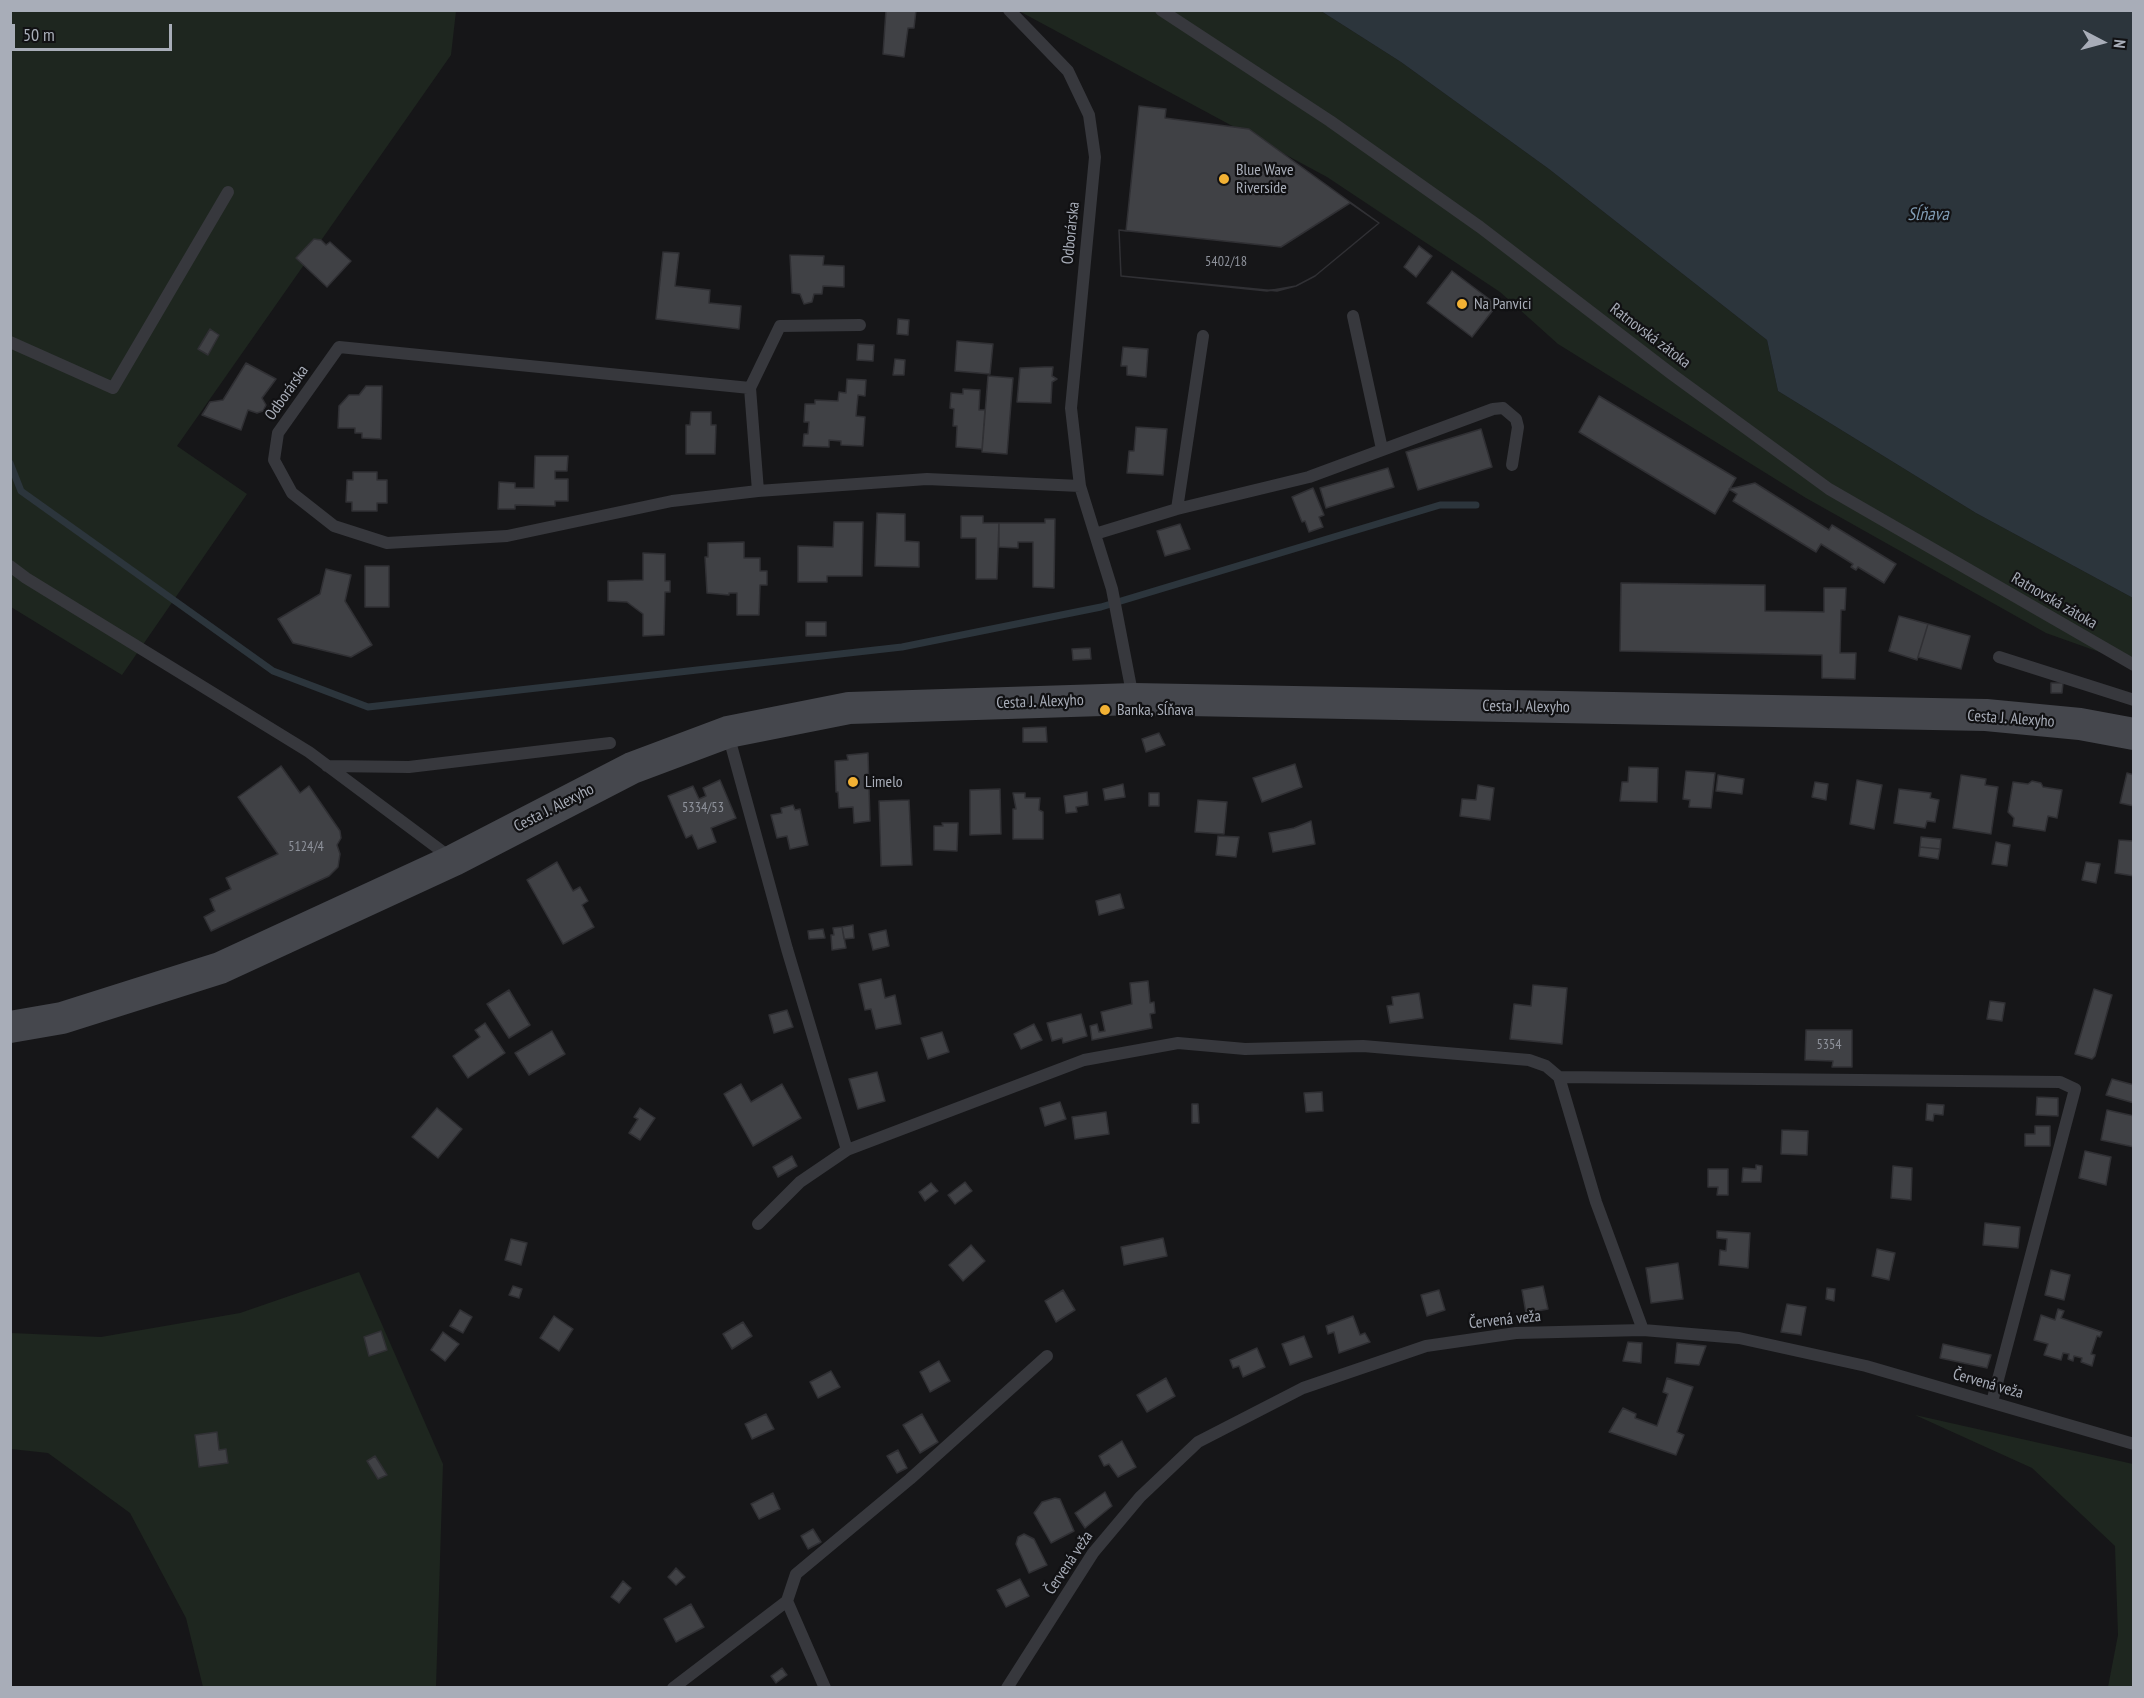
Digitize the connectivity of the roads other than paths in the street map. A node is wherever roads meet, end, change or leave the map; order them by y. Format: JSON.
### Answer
{"nodes":[{"id":1,"x":1008,"y":10,"type":"edge"},
{"id":2,"x":1161,"y":10,"type":"edge"},
{"id":3,"x":228,"y":192,"type":"dead end"},
{"id":4,"x":1353,"y":316,"type":"dead end"},
{"id":5,"x":860,"y":325,"type":"dead end"},
{"id":6,"x":1203,"y":336,"type":"dead end"},
{"id":7,"x":10,"y":342,"type":"edge"},
{"id":8,"x":750,"y":388,"type":"junction"},
{"id":9,"x":1382,"y":449,"type":"junction"},
{"id":10,"x":1512,"y":465,"type":"dead end"},
{"id":11,"x":1080,"y":486,"type":"junction"},
{"id":12,"x":759,"y":491,"type":"junction"},
{"id":13,"x":1177,"y":509,"type":"junction"},
{"id":14,"x":1095,"y":534,"type":"junction"},
{"id":15,"x":10,"y":566,"type":"edge"},
{"id":16,"x":1999,"y":657,"type":"dead end"},
{"id":17,"x":2133,"y":665,"type":"edge"},
{"id":18,"x":1134,"y":699,"type":"junction"},
{"id":19,"x":2133,"y":700,"type":"edge"},
{"id":20,"x":728,"y":732,"type":"junction"},
{"id":21,"x":2133,"y":734,"type":"edge"},
{"id":22,"x":610,"y":743,"type":"dead end"},
{"id":23,"x":327,"y":766,"type":"junction"},
{"id":24,"x":454,"y":860,"type":"junction"},
{"id":25,"x":10,"y":1028,"type":"edge"},
{"id":26,"x":1559,"y":1077,"type":"junction"},
{"id":27,"x":847,"y":1150,"type":"junction"},
{"id":28,"x":758,"y":1224,"type":"dead end"},
{"id":29,"x":1643,"y":1330,"type":"junction"},
{"id":30,"x":1047,"y":1356,"type":"dead end"},
{"id":31,"x":1992,"y":1402,"type":"junction"},
{"id":32,"x":2133,"y":1444,"type":"edge"},
{"id":33,"x":787,"y":1601,"type":"junction"},
{"id":34,"x":674,"y":1688,"type":"edge"},
{"id":35,"x":825,"y":1688,"type":"edge"},
{"id":36,"x":1007,"y":1688,"type":"edge"}],
"edges":[{"from":1,"to":11,"type":"lane","name":"Odborárska"},
{"from":2,"to":17,"type":"lane","name":"Ratnovská zátoka"},
{"from":3,"to":7,"type":"lane"},
{"from":4,"to":9,"type":"lane"},
{"from":5,"to":8,"type":"lane"},
{"from":6,"to":13,"type":"lane"},
{"from":8,"to":12,"type":"lane"},
{"from":8,"to":12,"type":"lane","name":"Odborárska"},
{"from":9,"to":10,"type":"lane"},
{"from":9,"to":13,"type":"lane"},
{"from":11,"to":12,"type":"lane","name":"Odborárska"},
{"from":11,"to":14,"type":"lane","name":"Odborárska"},
{"from":13,"to":14,"type":"lane"},
{"from":14,"to":18,"type":"lane","name":"Odborárska"},
{"from":15,"to":23,"type":"lane"},
{"from":16,"to":19,"type":"lane"},
{"from":18,"to":20,"type":"main road","name":"Cesta J. Alexyho"},
{"from":18,"to":21,"type":"main road","name":"Cesta J. Alexyho"},
{"from":20,"to":24,"type":"main road","name":"Cesta J. Alexyho"},
{"from":20,"to":27,"type":"lane"},
{"from":22,"to":23,"type":"lane"},
{"from":23,"to":24,"type":"lane"},
{"from":24,"to":25,"type":"main road","name":"Cesta J. Alexyho"},
{"from":26,"to":27,"type":"lane"},
{"from":26,"to":29,"type":"lane"},
{"from":26,"to":31,"type":"lane"},
{"from":27,"to":28,"type":"lane"},
{"from":29,"to":31,"type":"lane","name":"Červená veža"},
{"from":29,"to":36,"type":"lane","name":"Červená veža"},
{"from":30,"to":33,"type":"lane"},
{"from":31,"to":32,"type":"lane","name":"Červená veža"},
{"from":33,"to":34,"type":"lane"},
{"from":33,"to":35,"type":"lane"}]}
